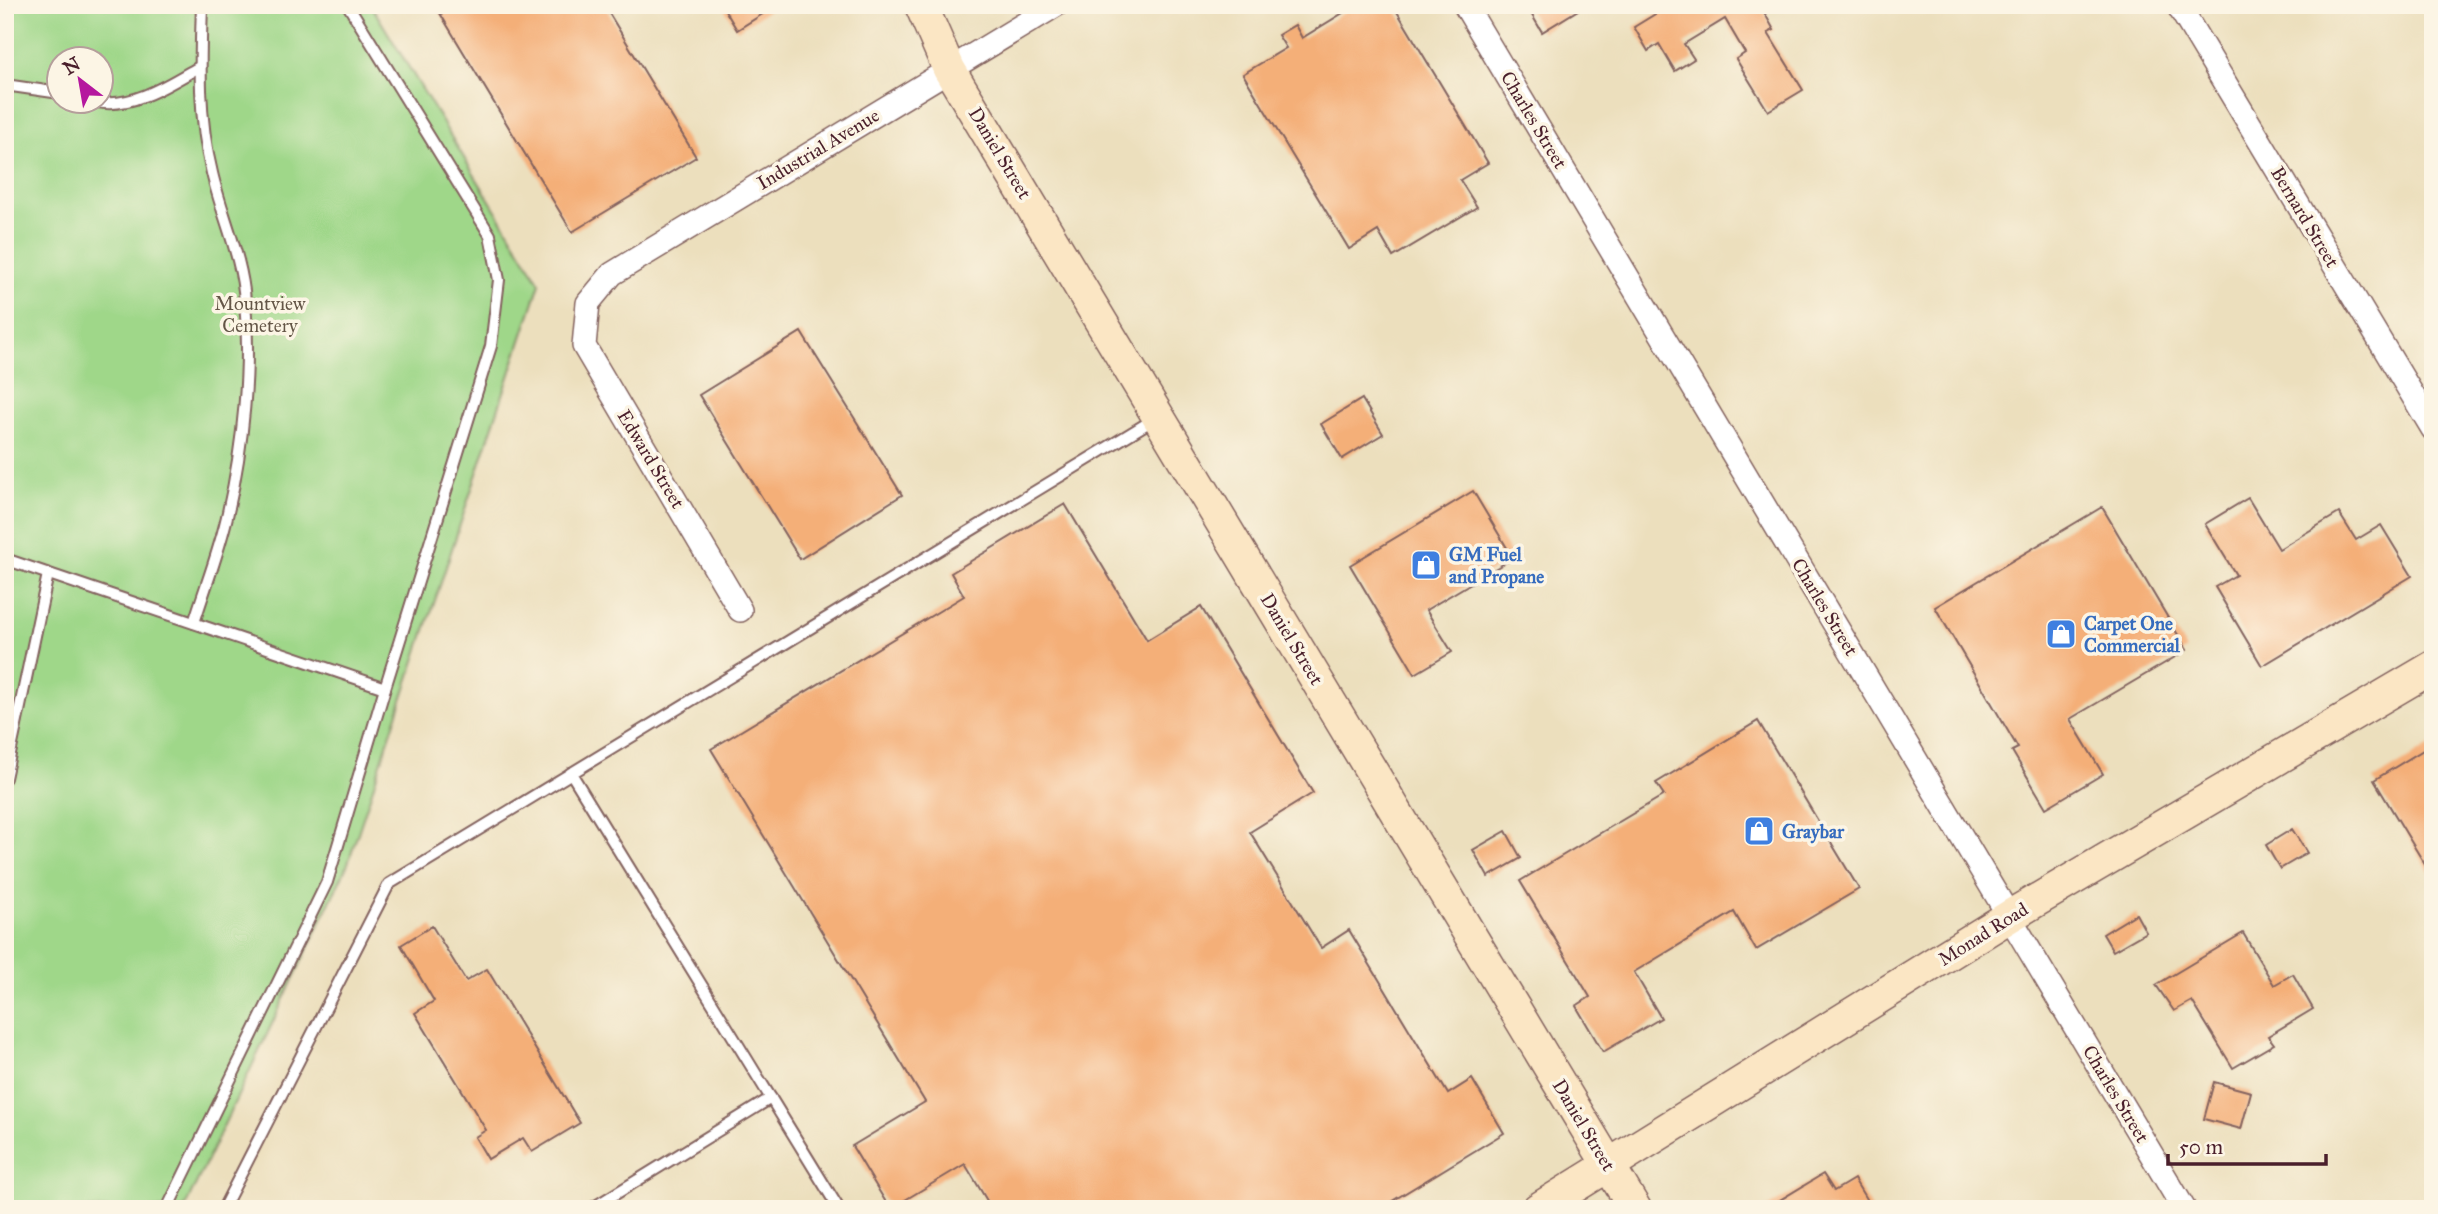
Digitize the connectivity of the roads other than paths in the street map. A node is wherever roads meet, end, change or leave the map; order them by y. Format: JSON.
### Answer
{"nodes":[{"id":1,"x":202,"y":5,"type":"edge"},
{"id":2,"x":348,"y":5,"type":"edge"},
{"id":3,"x":921,"y":5,"type":"edge"},
{"id":4,"x":1056,"y":5,"type":"edge"},
{"id":5,"x":1465,"y":5,"type":"edge"},
{"id":6,"x":2178,"y":5,"type":"edge"},
{"id":7,"x":200,"y":67,"type":"junction"},
{"id":8,"x":949,"y":69,"type":"junction"},
{"id":9,"x":5,"y":85,"type":"edge"},
{"id":10,"x":46,"y":91,"type":"edge"},
{"id":11,"x":116,"y":101,"type":"edge"},
{"id":12,"x":588,"y":303,"type":"joint"},
{"id":13,"x":1158,"y":416,"type":"junction"},
{"id":14,"x":2433,"y":429,"type":"edge"},
{"id":15,"x":5,"y":559,"type":"edge"},
{"id":16,"x":48,"y":574,"type":"junction"},
{"id":17,"x":740,"y":610,"type":"dead end"},
{"id":18,"x":194,"y":624,"type":"junction"},
{"id":19,"x":2433,"y":667,"type":"edge"},
{"id":20,"x":385,"y":688,"type":"junction"},
{"id":21,"x":571,"y":773,"type":"junction"},
{"id":22,"x":5,"y":778,"type":"edge"},
{"id":23,"x":2010,"y":916,"type":"junction"},
{"id":24,"x":771,"y":1098,"type":"junction"},
{"id":25,"x":1609,"y":1166,"type":"junction"},
{"id":26,"x":167,"y":1209,"type":"edge"},
{"id":27,"x":223,"y":1209,"type":"edge"},
{"id":28,"x":591,"y":1209,"type":"edge"},
{"id":29,"x":839,"y":1209,"type":"edge"},
{"id":30,"x":1538,"y":1209,"type":"edge"},
{"id":31,"x":1635,"y":1209,"type":"edge"},
{"id":32,"x":2184,"y":1209,"type":"edge"}],
"edges":[{"from":1,"to":7,"type":"lane"},
{"from":2,"to":20,"type":"lane"},
{"from":3,"to":8,"type":"street","name":"Daniel Street"},
{"from":4,"to":8,"type":"street","name":"Industrial Avenue"},
{"from":5,"to":23,"type":"street","name":"Charles Street"},
{"from":6,"to":14,"type":"street","name":"Bernard Street"},
{"from":7,"to":11,"type":"lane"},
{"from":7,"to":18,"type":"lane"},
{"from":8,"to":12,"type":"street","name":"Industrial Avenue"},
{"from":8,"to":13,"type":"street","name":"Daniel Street"},
{"from":9,"to":10,"type":"lane"},
{"from":12,"to":17,"type":"street","name":"Edward Street"},
{"from":13,"to":21,"type":"lane"},
{"from":13,"to":25,"type":"street","name":"Daniel Street"},
{"from":15,"to":16,"type":"lane"},
{"from":16,"to":18,"type":"lane"},
{"from":16,"to":22,"type":"lane"},
{"from":18,"to":20,"type":"lane"},
{"from":19,"to":23,"type":"street","name":"Monad Road"},
{"from":20,"to":26,"type":"lane"},
{"from":21,"to":24,"type":"lane"},
{"from":21,"to":27,"type":"lane"},
{"from":23,"to":25,"type":"street","name":"Monad Road"},
{"from":23,"to":32,"type":"street","name":"Charles Street"},
{"from":24,"to":28,"type":"lane"},
{"from":24,"to":29,"type":"lane"},
{"from":25,"to":30,"type":"street","name":"Monad Road"},
{"from":25,"to":31,"type":"street","name":"Daniel Street"}]}
